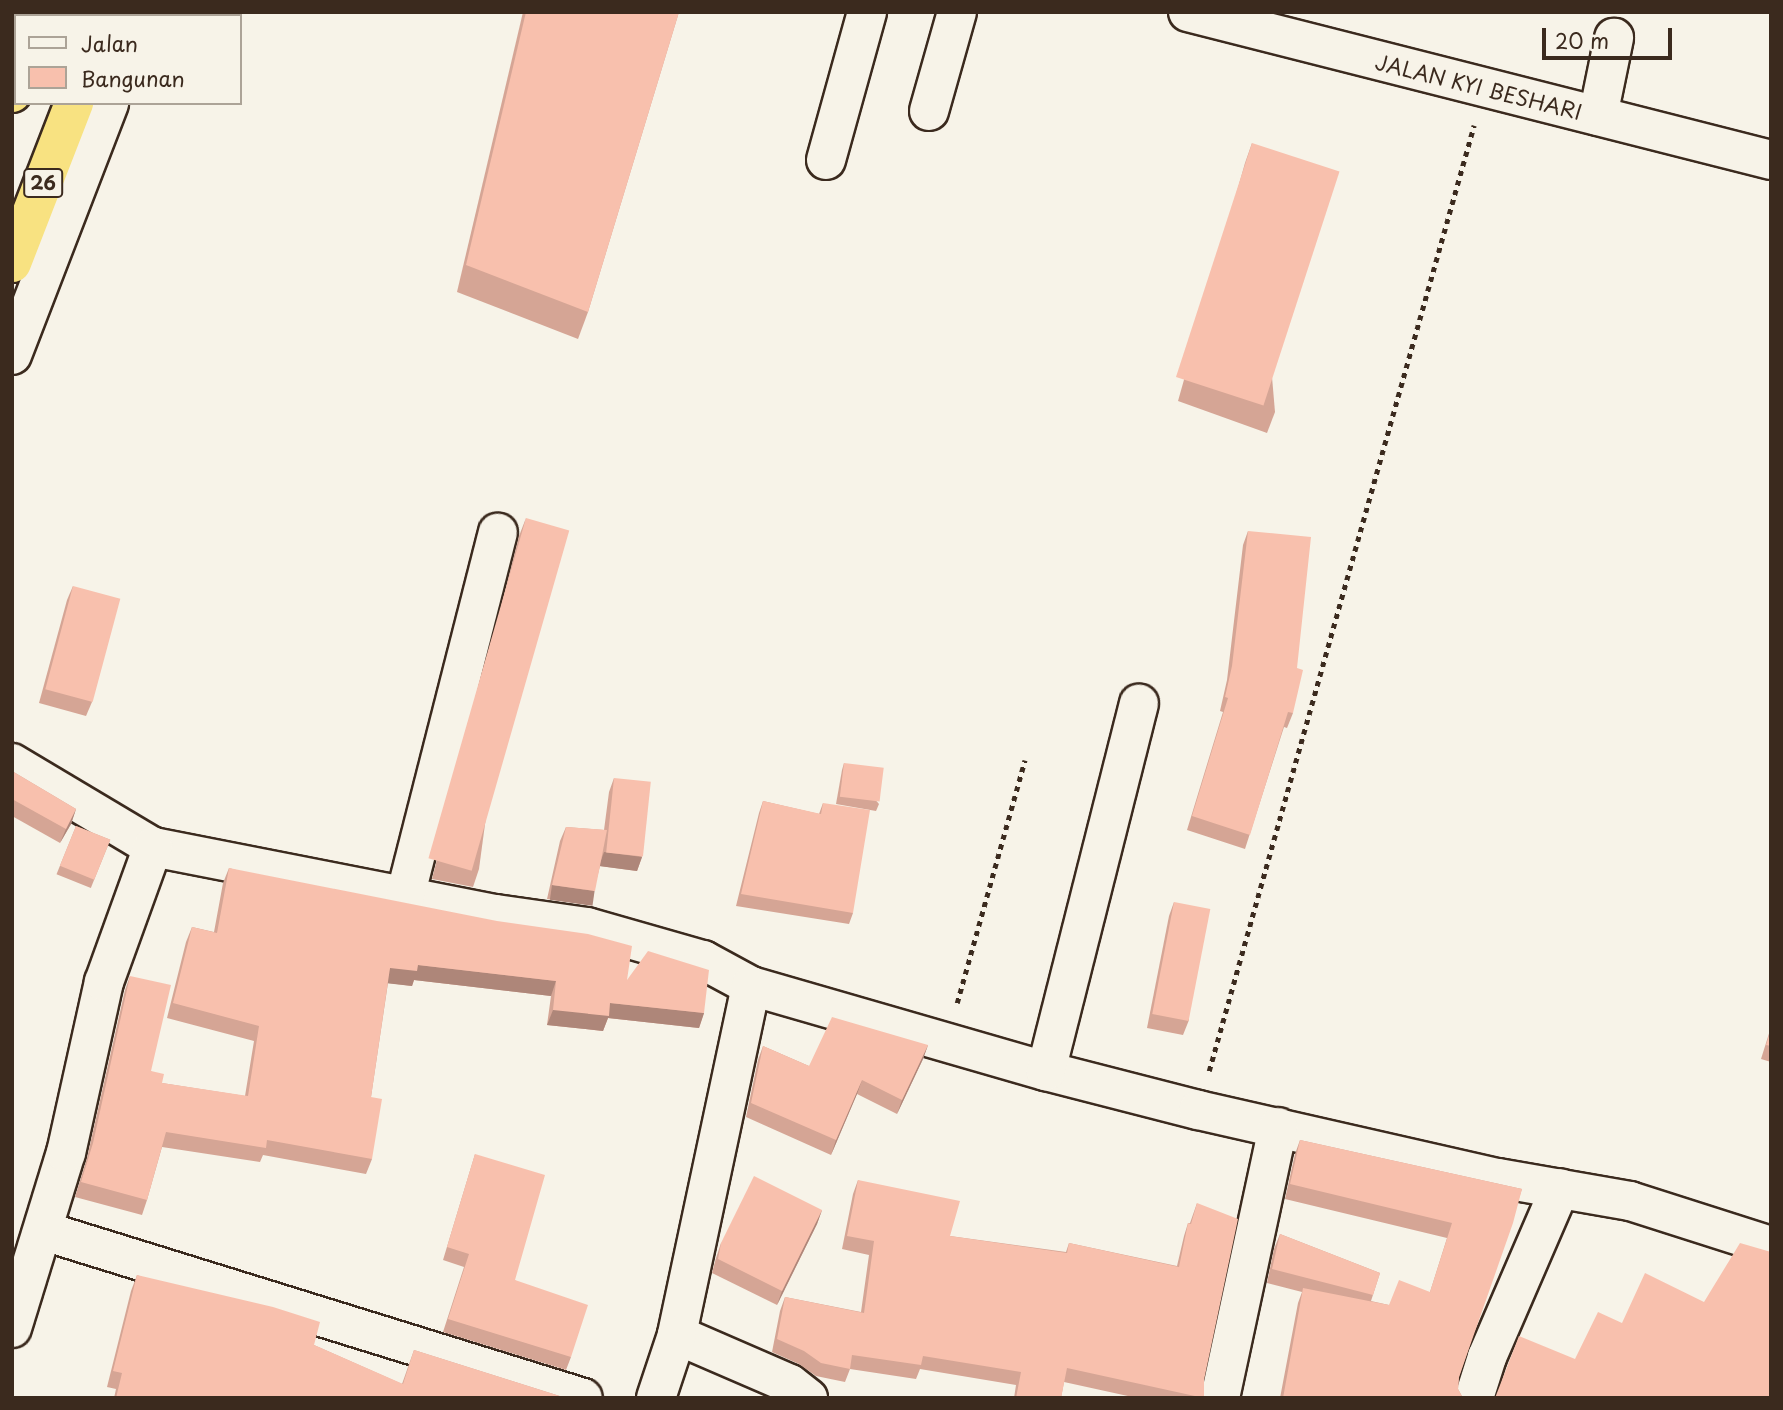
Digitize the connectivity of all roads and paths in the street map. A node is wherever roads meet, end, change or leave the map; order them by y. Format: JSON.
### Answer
{"nodes":[{"id":1,"x":867,"y":12,"type":"edge"},
{"id":2,"x":957,"y":12,"type":"edge"},
{"id":3,"x":1188,"y":12,"type":"edge"},
{"id":4,"x":1614,"y":38,"type":"dead end"},
{"id":5,"x":1484,"y":87,"type":"junction"},
{"id":6,"x":73,"y":105,"type":"edge"},
{"id":7,"x":108,"y":105,"type":"edge"},
{"id":8,"x":929,"y":111,"type":"dead end"},
{"id":9,"x":1598,"y":116,"type":"junction"},
{"id":10,"x":826,"y":160,"type":"dead end"},
{"id":11,"x":1771,"y":160,"type":"edge"},
{"id":12,"x":12,"y":263,"type":"edge"},
{"id":13,"x":12,"y":355,"type":"edge"},
{"id":14,"x":498,"y":533,"type":"dead end"},
{"id":15,"x":1139,"y":704,"type":"dead end"},
{"id":16,"x":1025,"y":760,"type":"dead end"},
{"id":17,"x":12,"y":763,"type":"edge"},
{"id":18,"x":153,"y":847,"type":"junction"},
{"id":19,"x":405,"y":897,"type":"junction"},
{"id":20,"x":751,"y":986,"type":"junction"},
{"id":21,"x":947,"y":1041,"type":"junction"},
{"id":22,"x":1046,"y":1071,"type":"junction"},
{"id":23,"x":1198,"y":1110,"type":"junction"},
{"id":24,"x":1278,"y":1127,"type":"junction"},
{"id":25,"x":1560,"y":1188,"type":"junction"},
{"id":26,"x":44,"y":1231,"type":"junction"},
{"id":27,"x":1771,"y":1246,"type":"edge"},
{"id":28,"x":12,"y":1328,"type":"edge"},
{"id":29,"x":677,"y":1335,"type":"junction"},
{"id":30,"x":583,"y":1398,"type":"edge"},
{"id":31,"x":656,"y":1398,"type":"edge"},
{"id":32,"x":808,"y":1398,"type":"edge"},
{"id":33,"x":1220,"y":1398,"type":"edge"},
{"id":34,"x":1474,"y":1398,"type":"edge"}],
"edges":[{"from":1,"to":10,"type":"street"},
{"from":2,"to":8,"type":"street"},
{"from":3,"to":5,"type":"street","name":"JALAN KYI BESHARI"},
{"from":4,"to":9,"type":"street"},
{"from":5,"to":9,"type":"street","name":"JALAN KYI BESHARI"},
{"from":5,"to":23,"type":"path"},
{"from":6,"to":12,"type":"highway","number":"26"},
{"from":7,"to":13,"type":"street"},
{"from":9,"to":11,"type":"street","name":"JALAN KYI BESHARI"},
{"from":14,"to":19,"type":"street"},
{"from":15,"to":22,"type":"street"},
{"from":16,"to":21,"type":"path"},
{"from":17,"to":18,"type":"street"},
{"from":18,"to":19,"type":"street"},
{"from":18,"to":26,"type":"street"},
{"from":19,"to":20,"type":"street"},
{"from":20,"to":21,"type":"street"},
{"from":20,"to":29,"type":"street"},
{"from":21,"to":22,"type":"street"},
{"from":22,"to":23,"type":"street"},
{"from":23,"to":24,"type":"street"},
{"from":24,"to":25,"type":"street"},
{"from":24,"to":33,"type":"street"},
{"from":25,"to":27,"type":"street"},
{"from":25,"to":34,"type":"street"},
{"from":26,"to":28,"type":"street"},
{"from":26,"to":30,"type":"street"},
{"from":29,"to":31,"type":"street"},
{"from":29,"to":32,"type":"street"}]}
